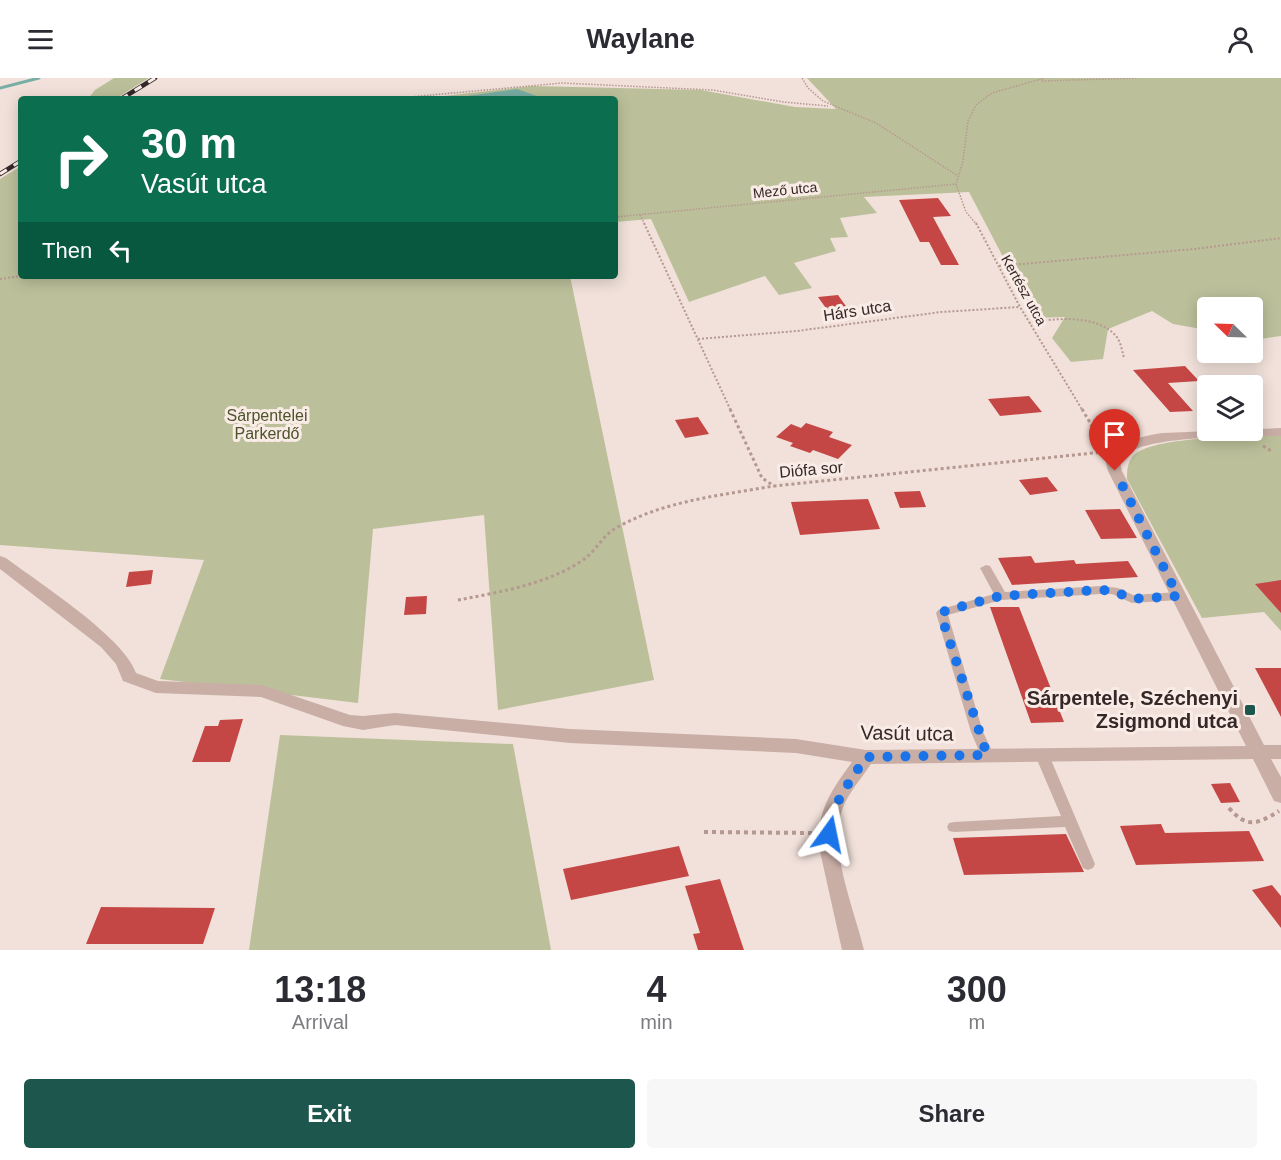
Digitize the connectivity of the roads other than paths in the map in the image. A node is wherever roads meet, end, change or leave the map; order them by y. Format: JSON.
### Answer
{"nodes":[{"id":1,"x":1281,"y":432,"type":"edge"},
{"id":2,"x":0,"y":561,"type":"edge"},
{"id":3,"x":986,"y":568,"type":"dead end"},
{"id":4,"x":1000,"y":596,"type":"junction"},
{"id":5,"x":1178,"y":596,"type":"junction"},
{"id":6,"x":1281,"y":752,"type":"edge"},
{"id":7,"x":1261,"y":754,"type":"junction"},
{"id":8,"x":987,"y":755,"type":"junction"},
{"id":9,"x":1042,"y":755,"type":"junction"},
{"id":10,"x":866,"y":757,"type":"junction"},
{"id":11,"x":1281,"y":796,"type":"edge"},
{"id":12,"x":1070,"y":821,"type":"junction"},
{"id":13,"x":954,"y":827,"type":"dead end"},
{"id":14,"x":1088,"y":864,"type":"dead end"},
{"id":15,"x":853,"y":950,"type":"edge"}],
"edges":[{"from":1,"to":5,"type":"street"},
{"from":2,"to":10,"type":"street","name":"Vasút utca"},
{"from":3,"to":4,"type":"lane"},
{"from":4,"to":5,"type":"lane"},
{"from":4,"to":8,"type":"lane"},
{"from":5,"to":7,"type":"street"},
{"from":6,"to":7,"type":"street","name":"Vasút utca"},
{"from":7,"to":9,"type":"street","name":"Vasút utca"},
{"from":7,"to":11,"type":"street"},
{"from":8,"to":9,"type":"street","name":"Vasút utca"},
{"from":8,"to":10,"type":"street","name":"Vasút utca"},
{"from":9,"to":12,"type":"lane"},
{"from":10,"to":15,"type":"street"},
{"from":12,"to":13,"type":"lane"},
{"from":12,"to":14,"type":"lane"}]}
